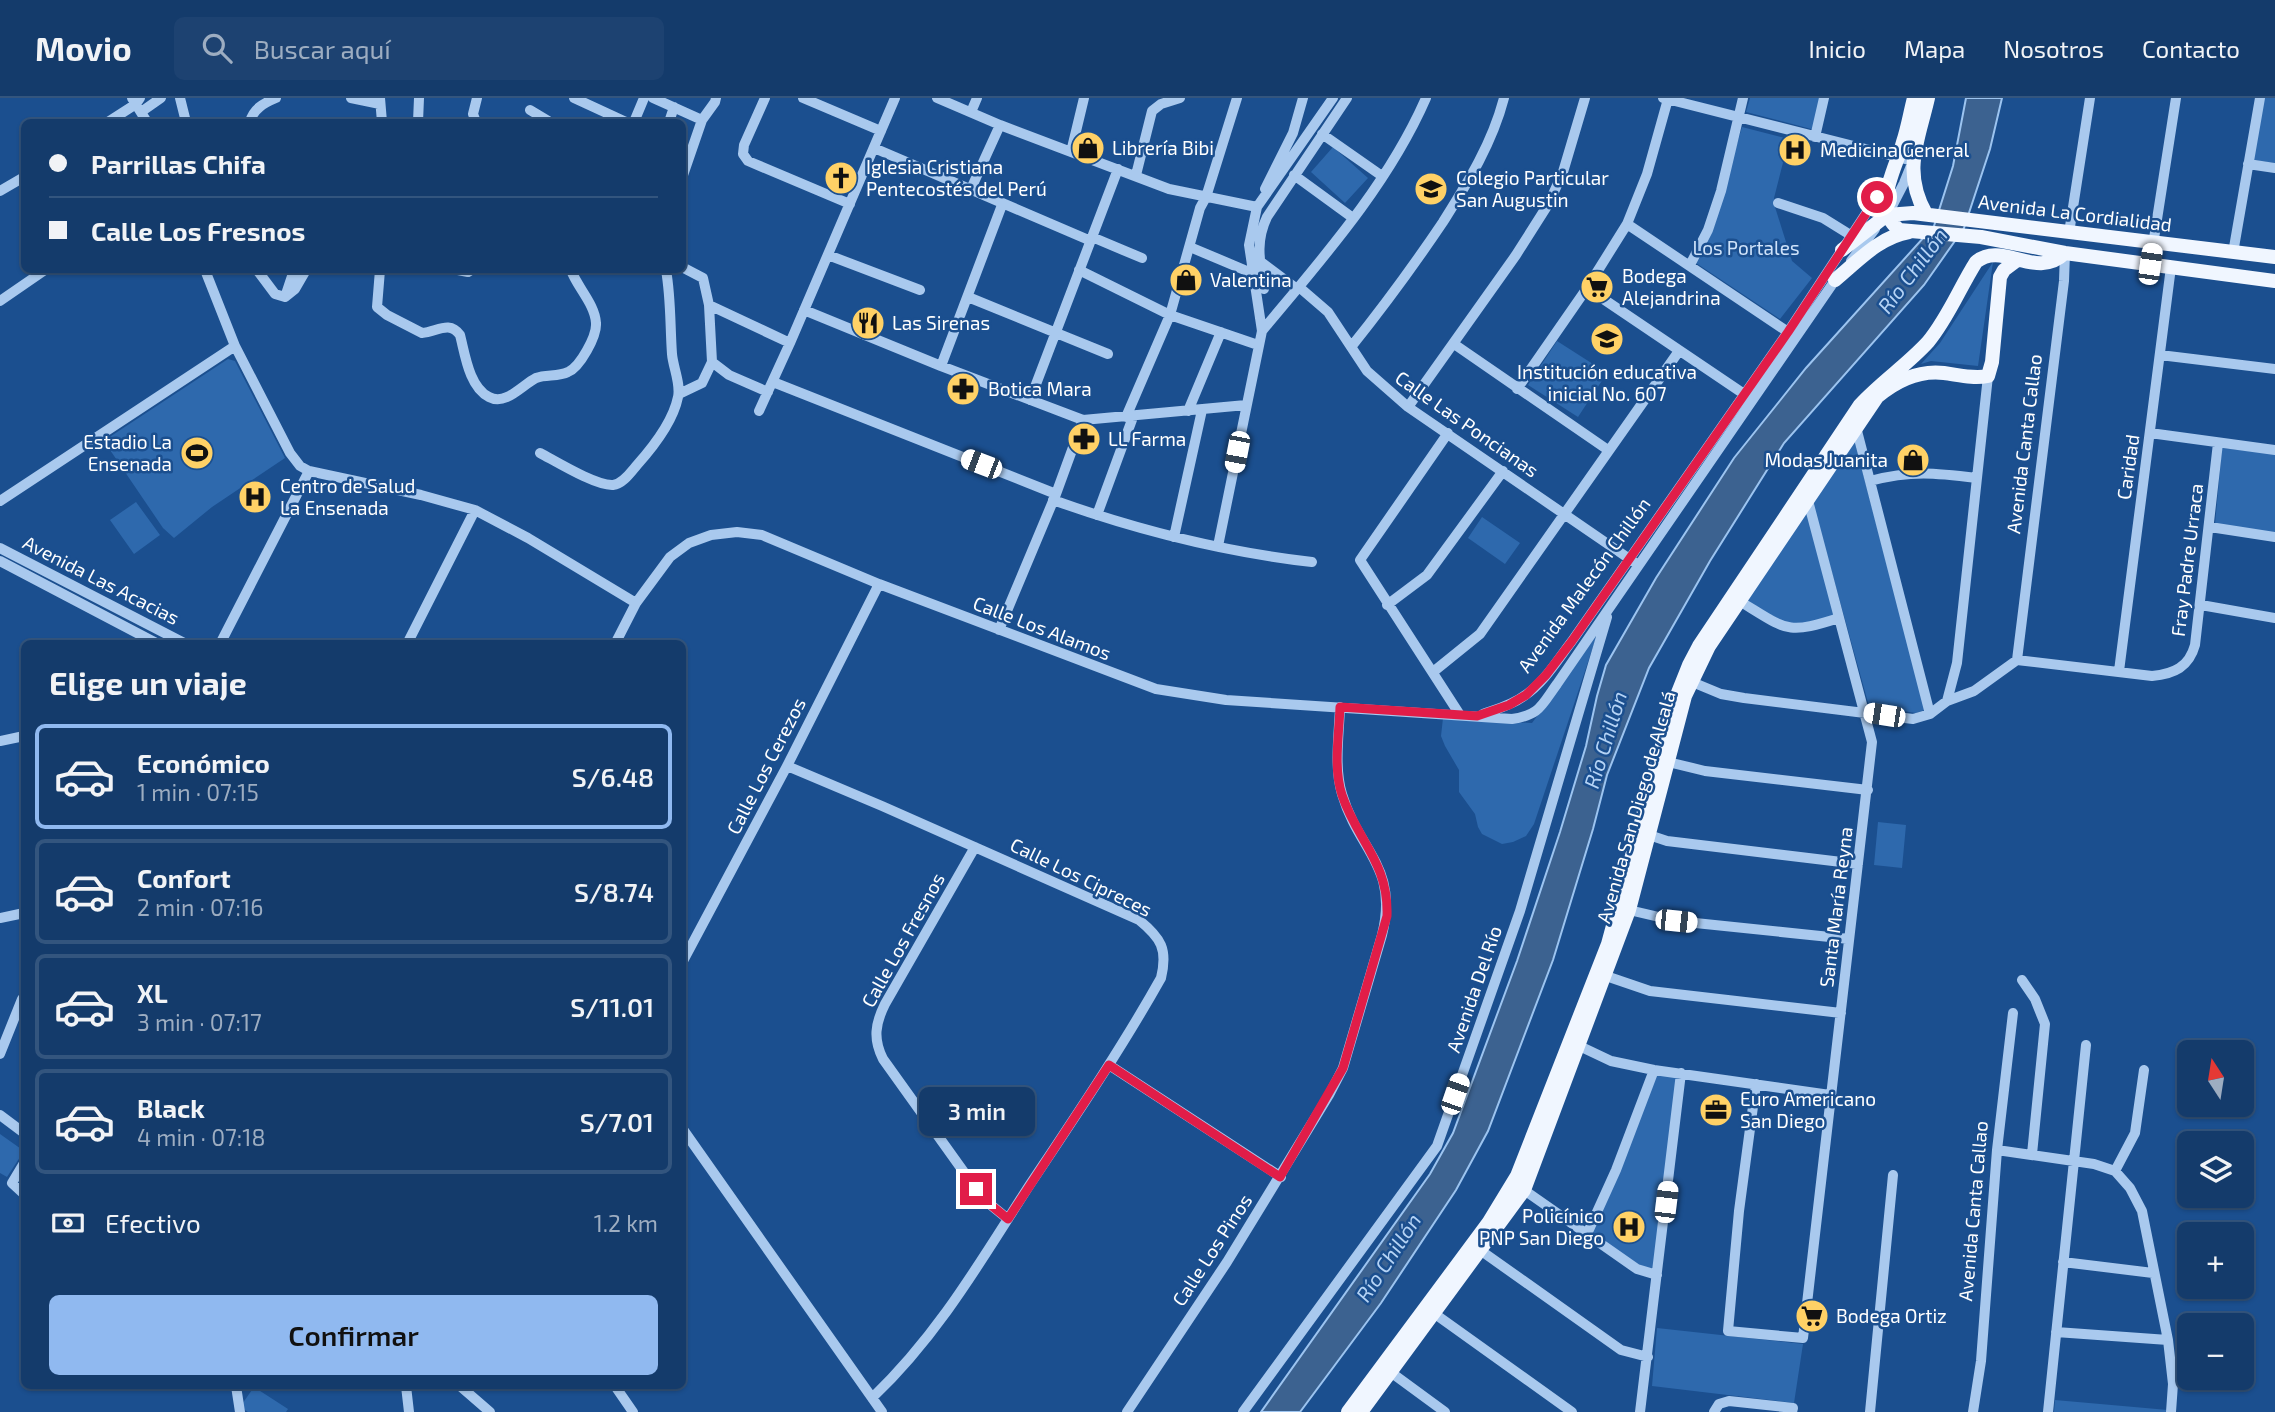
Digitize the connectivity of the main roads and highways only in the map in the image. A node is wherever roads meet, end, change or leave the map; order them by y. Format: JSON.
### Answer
{"nodes":[{"id":1,"x":1914,"y":98,"type":"edge"},
{"id":2,"x":1928,"y":98,"type":"edge"},
{"id":3,"x":1905,"y":159,"type":"junction"},
{"id":4,"x":1926,"y":214,"type":"junction"},
{"id":5,"x":1887,"y":215,"type":"junction"},
{"id":6,"x":1915,"y":232,"type":"junction"},
{"id":7,"x":2069,"y":233,"type":"junction"},
{"id":8,"x":1842,"y":250,"type":"road end"},
{"id":9,"x":2065,"y":253,"type":"junction"},
{"id":10,"x":2275,"y":257,"type":"edge"},
{"id":11,"x":2016,"y":261,"type":"junction"},
{"id":12,"x":1835,"y":280,"type":"road end"},
{"id":13,"x":2275,"y":281,"type":"edge"},
{"id":14,"x":1806,"y":494,"type":"junction"},
{"id":15,"x":1574,"y":1044,"type":"junction"},
{"id":16,"x":1430,"y":1310,"type":"junction"},
{"id":17,"x":1386,"y":1369,"type":"junction"},
{"id":18,"x":1348,"y":1412,"type":"edge"},
{"id":19,"x":1361,"y":1412,"type":"edge"}],
"edges":[{"from":1,"to":3,"type":"main road","name":"Avenida Malecón Chillón"},
{"from":2,"to":3,"type":"main road","name":"Avenida Malecón Chillón"},
{"from":3,"to":4,"type":"main road"},
{"from":3,"to":5,"type":"main road","name":"Avenida Malecón Chillón"},
{"from":4,"to":5,"type":"main road","name":"Avenida La Cordialidad"},
{"from":4,"to":7,"type":"main road","name":"Avenida La Cordialidad"},
{"from":5,"to":6,"type":"main road"},
{"from":5,"to":8,"type":"main road"},
{"from":6,"to":9,"type":"main road","name":"Avenida La Cordialidad"},
{"from":6,"to":12,"type":"main road"},
{"from":7,"to":9,"type":"main road","name":"Avenida Canta Callao"},
{"from":7,"to":10,"type":"main road","name":"Avenida La Cordialidad"},
{"from":9,"to":11,"type":"main road","name":"Avenida San Diego de Alcalá"},
{"from":9,"to":13,"type":"main road","name":"Avenida La Cordialidad"},
{"from":11,"to":14,"type":"main road","name":"Avenida San Diego de Alcalá"},
{"from":11,"to":14,"type":"main road","name":"Avenida San Diego de Alcalá"},
{"from":14,"to":15,"type":"main road","name":"Avenida San Diego de Alcalá"},
{"from":14,"to":15,"type":"main road","name":"Avenida San Diego de Alcalá"},
{"from":15,"to":16,"type":"main road","name":"Avenida San Diego de Alcalá"},
{"from":15,"to":16,"type":"main road","name":"Avenida San Diego de Alcalá"},
{"from":16,"to":17,"type":"main road","name":"Avenida San Diego de Alcalá"},
{"from":17,"to":18,"type":"main road","name":"Avenida San Diego de Alcalá"},
{"from":17,"to":19,"type":"main road","name":"Avenida San Diego de Alcalá"}]}
